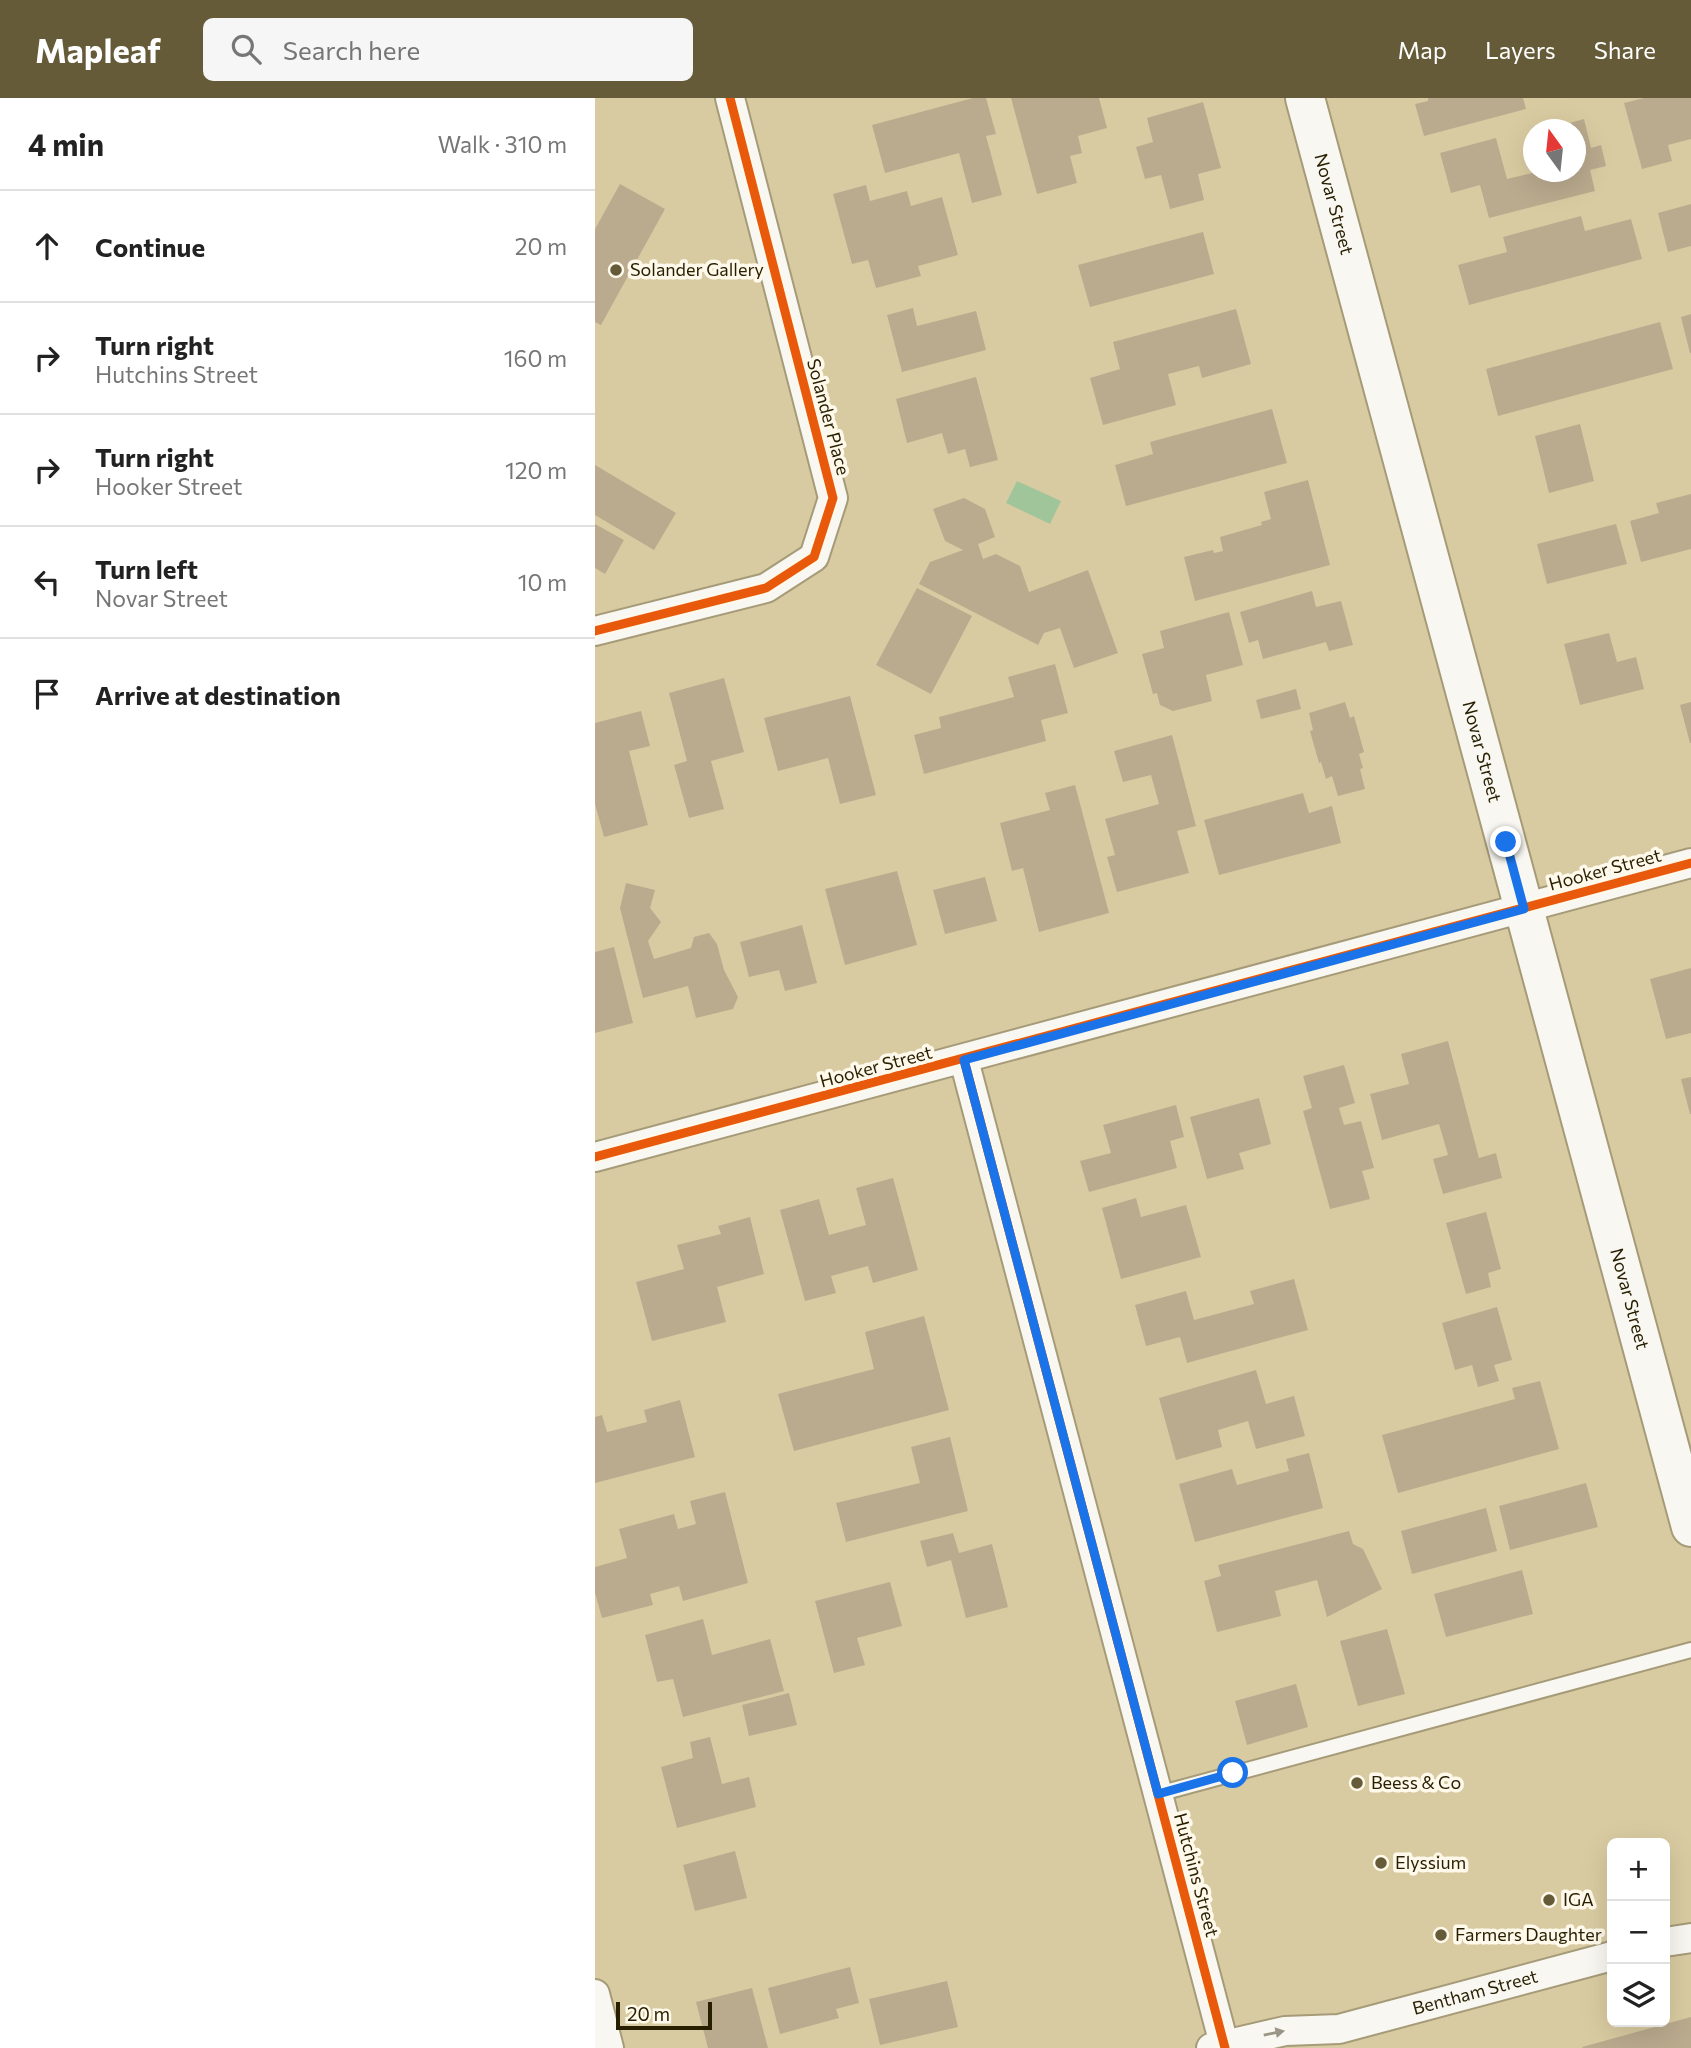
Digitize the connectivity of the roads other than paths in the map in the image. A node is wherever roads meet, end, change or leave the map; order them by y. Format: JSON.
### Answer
{"nodes":[{"id":1,"x":730,"y":98,"type":"edge"},
{"id":2,"x":1305,"y":98,"type":"edge"},
{"id":3,"x":595,"y":631,"type":"edge"},
{"id":4,"x":1691,"y":863,"type":"edge"},
{"id":5,"x":1524,"y":909,"type":"junction"},
{"id":6,"x":964,"y":1060,"type":"junction"},
{"id":7,"x":595,"y":1157,"type":"edge"},
{"id":8,"x":1691,"y":1527,"type":"edge"},
{"id":9,"x":1691,"y":1650,"type":"edge"},
{"id":10,"x":1158,"y":1794,"type":"junction"},
{"id":11,"x":1607,"y":1957,"type":"edge"},
{"id":12,"x":595,"y":1994,"type":"edge"},
{"id":13,"x":1339,"y":2029,"type":"junction"},
{"id":14,"x":1220,"y":2047,"type":"edge"},
{"id":15,"x":610,"y":2048,"type":"edge"},
{"id":16,"x":1307,"y":2048,"type":"edge"}],
"edges":[{"from":1,"to":3,"type":"street","name":"Solander Place"},
{"from":2,"to":5,"type":"main road","name":"Novar Street"},
{"from":4,"to":5,"type":"street","name":"Hooker Street"},
{"from":5,"to":6,"type":"street","name":"Hooker Street"},
{"from":5,"to":8,"type":"main road","name":"Novar Street"},
{"from":6,"to":7,"type":"street","name":"Hooker Street"},
{"from":6,"to":10,"type":"street","name":"Hutchins Street"},
{"from":9,"to":10,"type":"lane"},
{"from":10,"to":14,"type":"street","name":"Hutchins Street"},
{"from":11,"to":13,"type":"street","name":"Bentham Street"},
{"from":12,"to":15,"type":"street"},
{"from":14,"to":13,"type":"street","name":"Bentham Street","one_way":true},
{"from":13,"to":16,"type":"street","name":"Bentham Street"}]}
